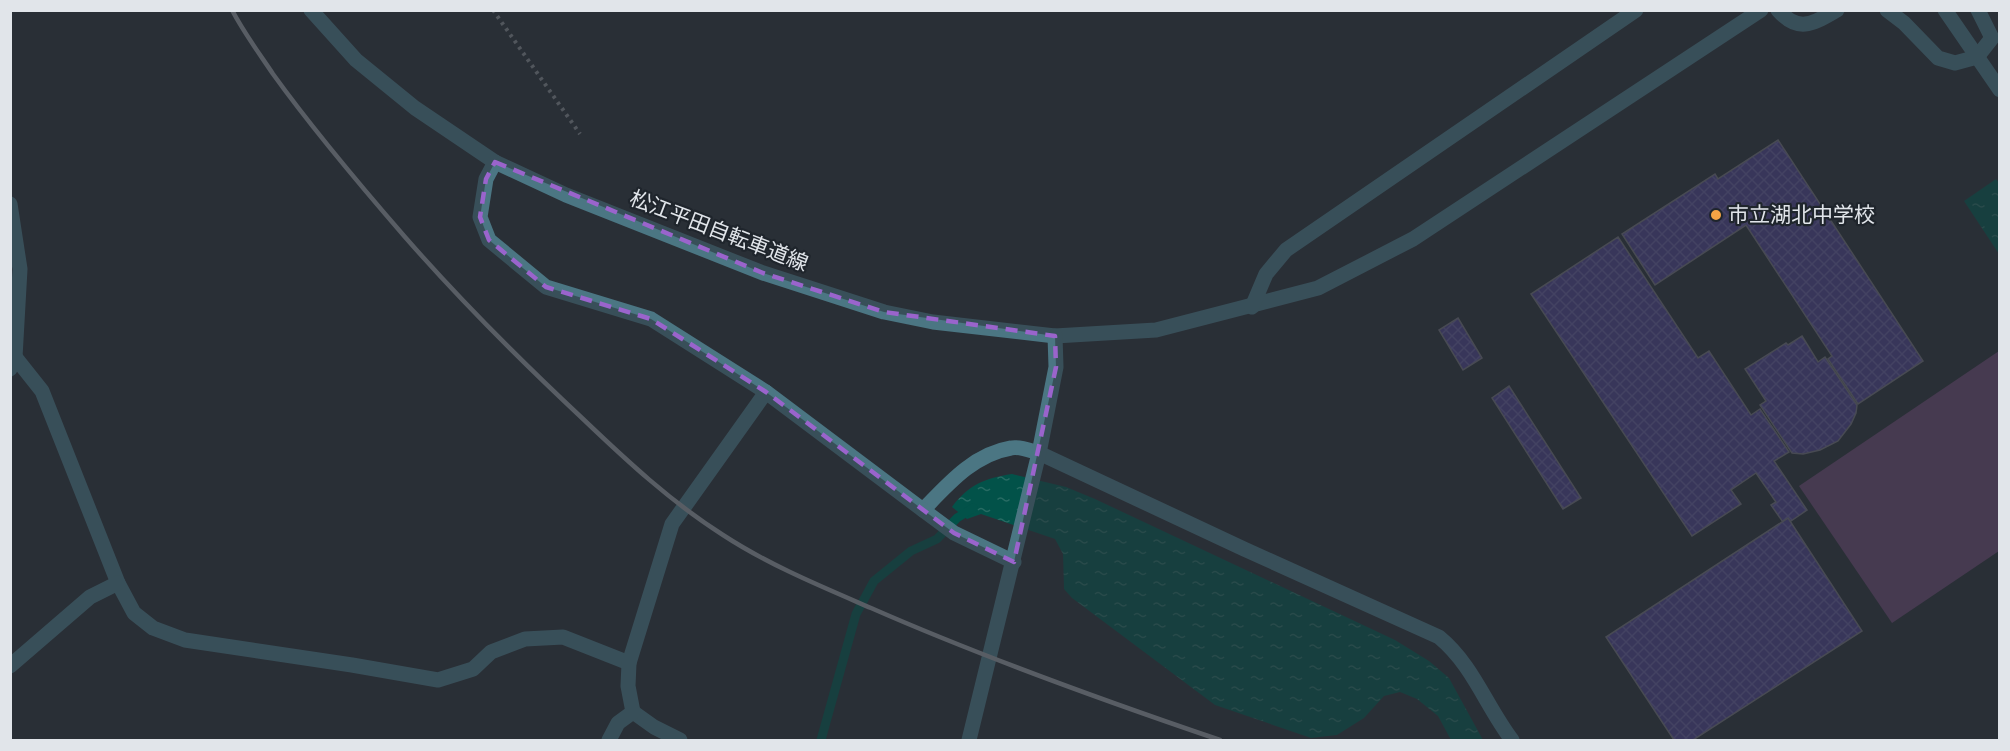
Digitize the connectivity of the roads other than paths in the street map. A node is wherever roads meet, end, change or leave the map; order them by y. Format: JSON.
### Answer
{"nodes":[{"id":1,"x":311,"y":10,"type":"edge"},
{"id":2,"x":1636,"y":10,"type":"edge"},
{"id":3,"x":1761,"y":10,"type":"edge"},
{"id":4,"x":1778,"y":10,"type":"edge"},
{"id":5,"x":1837,"y":10,"type":"edge"},
{"id":6,"x":1887,"y":10,"type":"edge"},
{"id":7,"x":1945,"y":10,"type":"edge"},
{"id":8,"x":1978,"y":10,"type":"edge"},
{"id":9,"x":1977,"y":57,"type":"junction"},
{"id":10,"x":2000,"y":90,"type":"edge"},
{"id":11,"x":495,"y":162,"type":"junction"},
{"id":12,"x":10,"y":204,"type":"edge"},
{"id":13,"x":1252,"y":307,"type":"junction"},
{"id":14,"x":1055,"y":336,"type":"junction"},
{"id":15,"x":13,"y":363,"type":"edge"},
{"id":16,"x":766,"y":392,"type":"junction"},
{"id":17,"x":1039,"y":453,"type":"junction"},
{"id":18,"x":923,"y":510,"type":"junction"},
{"id":19,"x":1014,"y":562,"type":"junction"},
{"id":20,"x":118,"y":583,"type":"junction"},
{"id":21,"x":629,"y":663,"type":"junction"},
{"id":22,"x":10,"y":666,"type":"edge"},
{"id":23,"x":633,"y":712,"type":"junction"},
{"id":24,"x":609,"y":741,"type":"edge"},
{"id":25,"x":680,"y":741,"type":"edge"},
{"id":26,"x":969,"y":741,"type":"edge"},
{"id":27,"x":1512,"y":741,"type":"edge"}],
"edges":[{"from":1,"to":11,"type":"street","name":"松江平田自転車道線"},
{"from":2,"to":13,"type":"street"},
{"from":3,"to":13,"type":"street","name":"松江平田自転車道線"},
{"from":4,"to":5,"type":"street"},
{"from":6,"to":9,"type":"street"},
{"from":7,"to":9,"type":"street"},
{"from":8,"to":9,"type":"street"},
{"from":9,"to":10,"type":"street"},
{"from":11,"to":14,"type":"street","name":"松江平田自転車道線"},
{"from":11,"to":16,"type":"street"},
{"from":12,"to":15,"type":"street"},
{"from":13,"to":14,"type":"street","name":"松江平田自転車道線"},
{"from":14,"to":17,"type":"street"},
{"from":15,"to":20,"type":"street"},
{"from":16,"to":18,"type":"street"},
{"from":16,"to":21,"type":"street"},
{"from":17,"to":18,"type":"street"},
{"from":17,"to":19,"type":"street"},
{"from":17,"to":27,"type":"street"},
{"from":18,"to":19,"type":"street"},
{"from":19,"to":26,"type":"street"},
{"from":20,"to":21,"type":"street"},
{"from":20,"to":22,"type":"street"},
{"from":21,"to":23,"type":"street"},
{"from":23,"to":24,"type":"street"},
{"from":23,"to":25,"type":"street"}]}
